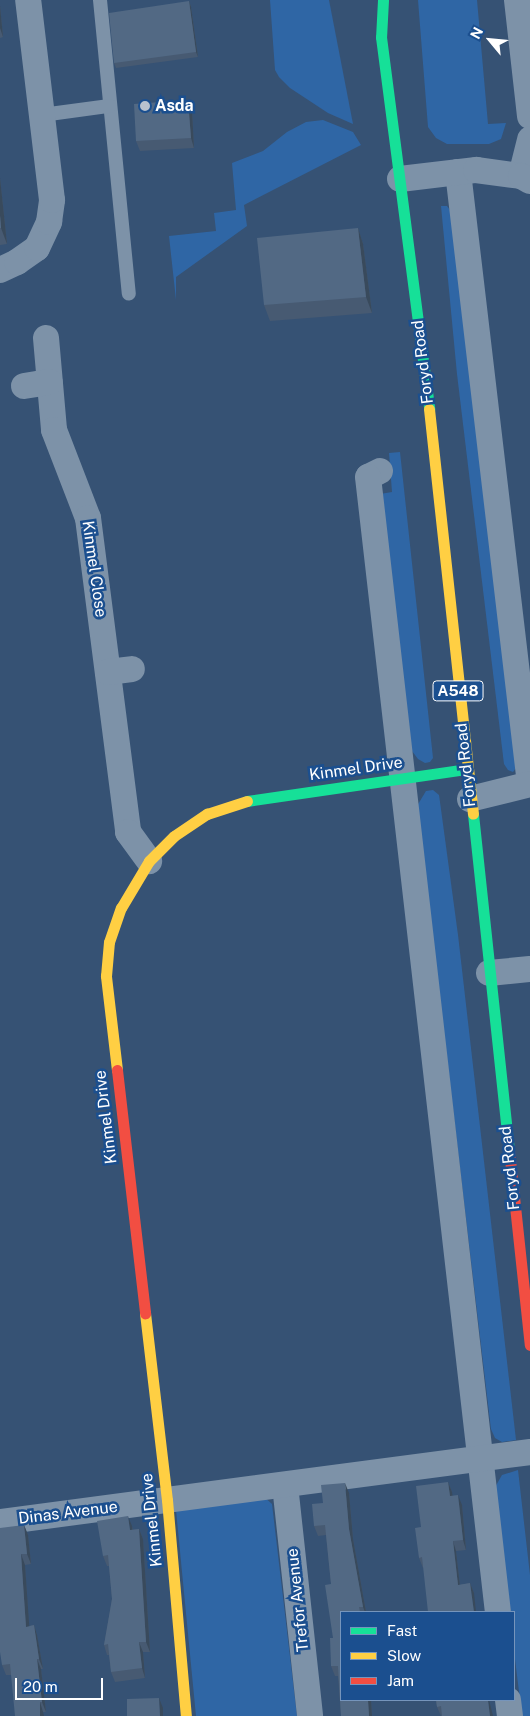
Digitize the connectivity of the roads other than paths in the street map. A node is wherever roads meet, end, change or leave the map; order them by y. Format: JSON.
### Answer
{"nodes":[{"id":1,"x":28,"y":0,"type":"edge"},
{"id":2,"x":100,"y":0,"type":"edge"},
{"id":3,"x":382,"y":0,"type":"edge"},
{"id":4,"x":517,"y":0,"type":"edge"},
{"id":5,"x":374,"y":5,"type":"edge"},
{"id":6,"x":381,"y":37,"type":"junction"},
{"id":7,"x":109,"y":106,"type":"junction"},
{"id":8,"x":42,"y":115,"type":"junction"},
{"id":9,"x":530,"y":116,"type":"edge"},
{"id":10,"x":530,"y":139,"type":"edge"},
{"id":11,"x":458,"y":172,"type":"junction"},
{"id":12,"x":400,"y":179,"type":"junction"},
{"id":13,"x":525,"y":179,"type":"edge"},
{"id":14,"x":0,"y":270,"type":"edge"},
{"id":15,"x":128,"y":294,"type":"dead end"},
{"id":16,"x":46,"y":338,"type":"dead end"},
{"id":17,"x":50,"y":382,"type":"junction"},
{"id":18,"x":24,"y":386,"type":"dead end"},
{"id":19,"x":380,"y":471,"type":"dead end"},
{"id":20,"x":466,"y":769,"type":"junction"},
{"id":21,"x":403,"y":779,"type":"junction"},
{"id":22,"x":530,"y":784,"type":"edge"},
{"id":23,"x":470,"y":799,"type":"junction"},
{"id":24,"x":149,"y":861,"type":"junction"},
{"id":25,"x":530,"y":969,"type":"edge"},
{"id":26,"x":489,"y":973,"type":"junction"},
{"id":27,"x":530,"y":1345,"type":"edge"},
{"id":28,"x":530,"y":1452,"type":"edge"},
{"id":29,"x":481,"y":1459,"type":"junction"},
{"id":30,"x":285,"y":1485,"type":"junction"},
{"id":31,"x":167,"y":1500,"type":"junction"},
{"id":32,"x":0,"y":1522,"type":"edge"},
{"id":33,"x":498,"y":1611,"type":"edge"},
{"id":34,"x":508,"y":1701,"type":"edge"},
{"id":35,"x":186,"y":1716,"type":"edge"},
{"id":36,"x":310,"y":1716,"type":"edge"},
{"id":37,"x":510,"y":1716,"type":"edge"}],
"edges":[{"from":1,"to":8,"type":"street"},
{"from":2,"to":7,"type":"lane"},
{"from":3,"to":6,"type":"main road","name":"Foryd Road","number":"A548"},
{"from":4,"to":9,"type":"street"},
{"from":5,"to":6,"type":"main road"},
{"from":6,"to":12,"type":"main road","name":"Foryd Road","number":"A548"},
{"from":7,"to":8,"type":"lane"},
{"from":7,"to":15,"type":"lane"},
{"from":8,"to":14,"type":"street"},
{"from":10,"to":13,"type":"street"},
{"from":11,"to":12,"type":"street"},
{"from":11,"to":13,"type":"street"},
{"from":11,"to":22,"type":"street"},
{"from":12,"to":20,"type":"main road","name":"Foryd Road","number":"A548"},
{"from":16,"to":17,"type":"street","name":"Kinmel Close"},
{"from":17,"to":18,"type":"street"},
{"from":17,"to":24,"type":"street","name":"Kinmel Close"},
{"from":19,"to":21,"type":"street"},
{"from":20,"to":21,"type":"main road","name":"Kinmel Drive"},
{"from":20,"to":23,"type":"main road","name":"Foryd Road","number":"A548"},
{"from":21,"to":24,"type":"main road","name":"Kinmel Drive"},
{"from":21,"to":29,"type":"street"},
{"from":22,"to":23,"type":"street"},
{"from":23,"to":26,"type":"main road","name":"Foryd Road","number":"A548"},
{"from":24,"to":31,"type":"main road","name":"Kinmel Drive"},
{"from":25,"to":26,"type":"street"},
{"from":26,"to":27,"type":"main road","name":"Foryd Road","number":"A548"},
{"from":28,"to":29,"type":"street","name":"Dinas Avenue"},
{"from":29,"to":30,"type":"street","name":"Dinas Avenue"},
{"from":29,"to":33,"type":"street"},
{"from":30,"to":31,"type":"street","name":"Dinas Avenue"},
{"from":30,"to":36,"type":"street","name":"Trefor Avenue"},
{"from":31,"to":32,"type":"street","name":"Dinas Avenue"},
{"from":31,"to":35,"type":"main road","name":"Kinmel Drive"},
{"from":34,"to":37,"type":"street"}]}
